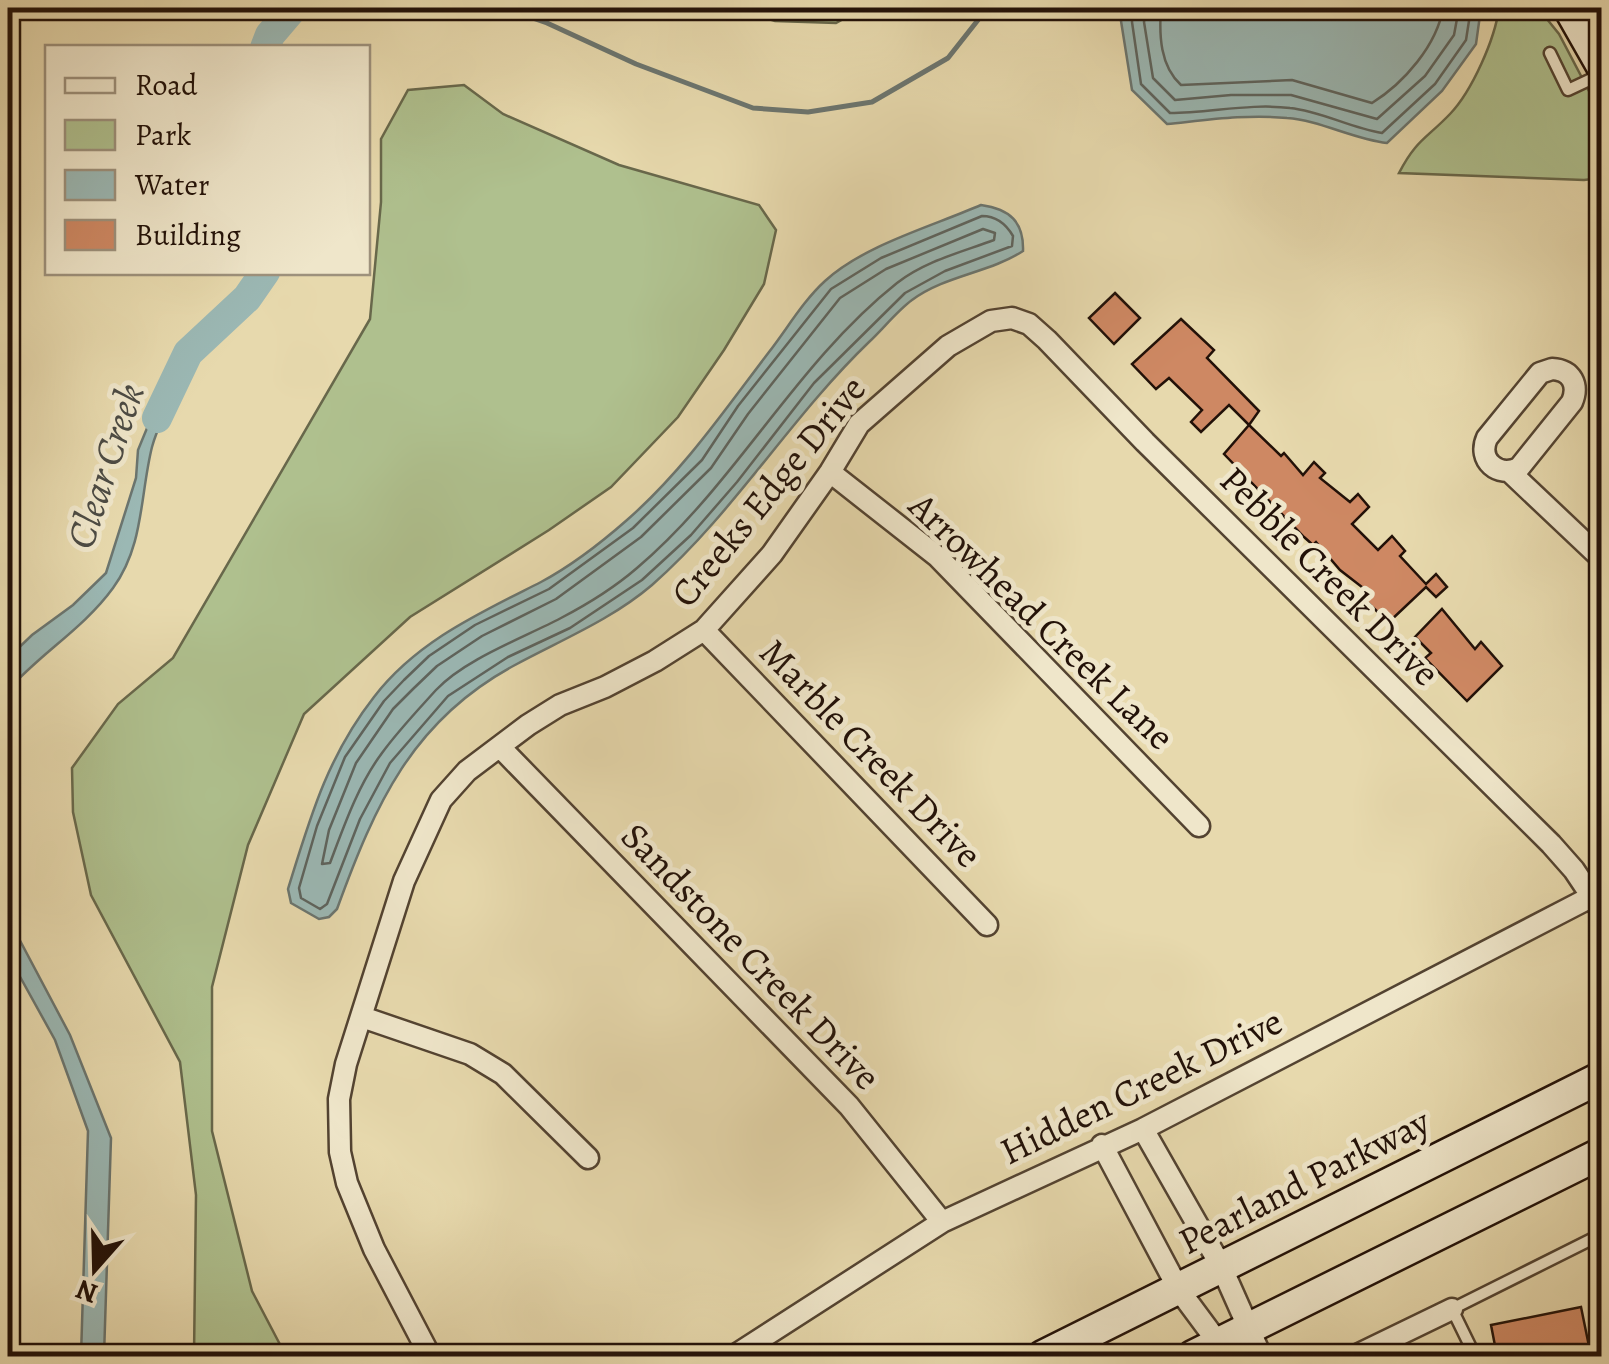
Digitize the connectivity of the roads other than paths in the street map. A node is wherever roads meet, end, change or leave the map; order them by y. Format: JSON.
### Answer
{"nodes":[{"id":1,"x":1569,"y":8,"type":"edge"},
{"id":2,"x":1550,"y":53,"type":"dead end"},
{"id":3,"x":1602,"y":66,"type":"edge"},
{"id":4,"x":1602,"y":74,"type":"edge"},
{"id":5,"x":991,"y":321,"type":"joint"},
{"id":6,"x":830,"y":472,"type":"junction"},
{"id":7,"x":1510,"y":472,"type":"junction"},
{"id":8,"x":1602,"y":560,"type":"edge"},
{"id":9,"x":704,"y":630,"type":"junction"},
{"id":10,"x":500,"y":748,"type":"junction"},
{"id":11,"x":1199,"y":826,"type":"dead end"},
{"id":12,"x":1596,"y":904,"type":"edge"},
{"id":13,"x":987,"y":925,"type":"dead end"},
{"id":14,"x":362,"y":1017,"type":"junction"},
{"id":15,"x":1602,"y":1076,"type":"edge"},
{"id":16,"x":1143,"y":1129,"type":"junction"},
{"id":17,"x":1102,"y":1145,"type":"junction"},
{"id":18,"x":1602,"y":1154,"type":"edge"},
{"id":19,"x":588,"y":1158,"type":"dead end"},
{"id":20,"x":942,"y":1222,"type":"junction"},
{"id":21,"x":1602,"y":1234,"type":"edge"},
{"id":22,"x":1221,"y":1266,"type":"junction"},
{"id":23,"x":1179,"y":1290,"type":"junction"},
{"id":24,"x":1452,"y":1309,"type":"junction"},
{"id":25,"x":1255,"y":1343,"type":"edge"},
{"id":26,"x":1214,"y":1352,"type":"edge"},
{"id":27,"x":430,"y":1356,"type":"edge"},
{"id":28,"x":734,"y":1356,"type":"edge"},
{"id":29,"x":1043,"y":1356,"type":"edge"},
{"id":30,"x":1356,"y":1356,"type":"edge"},
{"id":31,"x":1475,"y":1356,"type":"edge"}],
"edges":[{"from":1,"to":3,"type":"main road"},
{"from":2,"to":4,"type":"lane"},
{"from":5,"to":6,"type":"street","name":"Creeks Edge Drive"},
{"from":5,"to":12,"type":"street","name":"Pebble Creek Drive"},
{"from":6,"to":9,"type":"street","name":"Creeks Edge Drive"},
{"from":6,"to":11,"type":"street","name":"Arrowhead Creek Lane"},
{"from":7,"to":7,"type":"street"},
{"from":7,"to":8,"type":"street"},
{"from":9,"to":10,"type":"street","name":"Creeks Edge Drive"},
{"from":9,"to":13,"type":"street","name":"Marble Creek Drive"},
{"from":10,"to":14,"type":"street","name":"Creeks Edge Drive"},
{"from":10,"to":20,"type":"street","name":"Sandstone Creek Drive"},
{"from":12,"to":16,"type":"street","name":"Hidden Creek Drive"},
{"from":14,"to":19,"type":"street"},
{"from":14,"to":27,"type":"street","name":"Creeks Edge Drive"},
{"from":15,"to":22,"type":"main road","name":"Pearland Parkway"},
{"from":16,"to":17,"type":"street","name":"Hidden Creek Drive"},
{"from":16,"to":22,"type":"street"},
{"from":17,"to":20,"type":"street","name":"Hidden Creek Drive"},
{"from":17,"to":23,"type":"street"},
{"from":18,"to":25,"type":"main road"},
{"from":20,"to":28,"type":"street","name":"Hidden Creek Drive"},
{"from":21,"to":24,"type":"lane"},
{"from":22,"to":23,"type":"main road","name":"Pearland Parkway"},
{"from":22,"to":25,"type":"street"},
{"from":23,"to":26,"type":"street"},
{"from":23,"to":29,"type":"main road","name":"Pearland Parkway"},
{"from":24,"to":30,"type":"street"},
{"from":24,"to":31,"type":"lane"},
{"from":25,"to":26,"type":"main road"}]}
